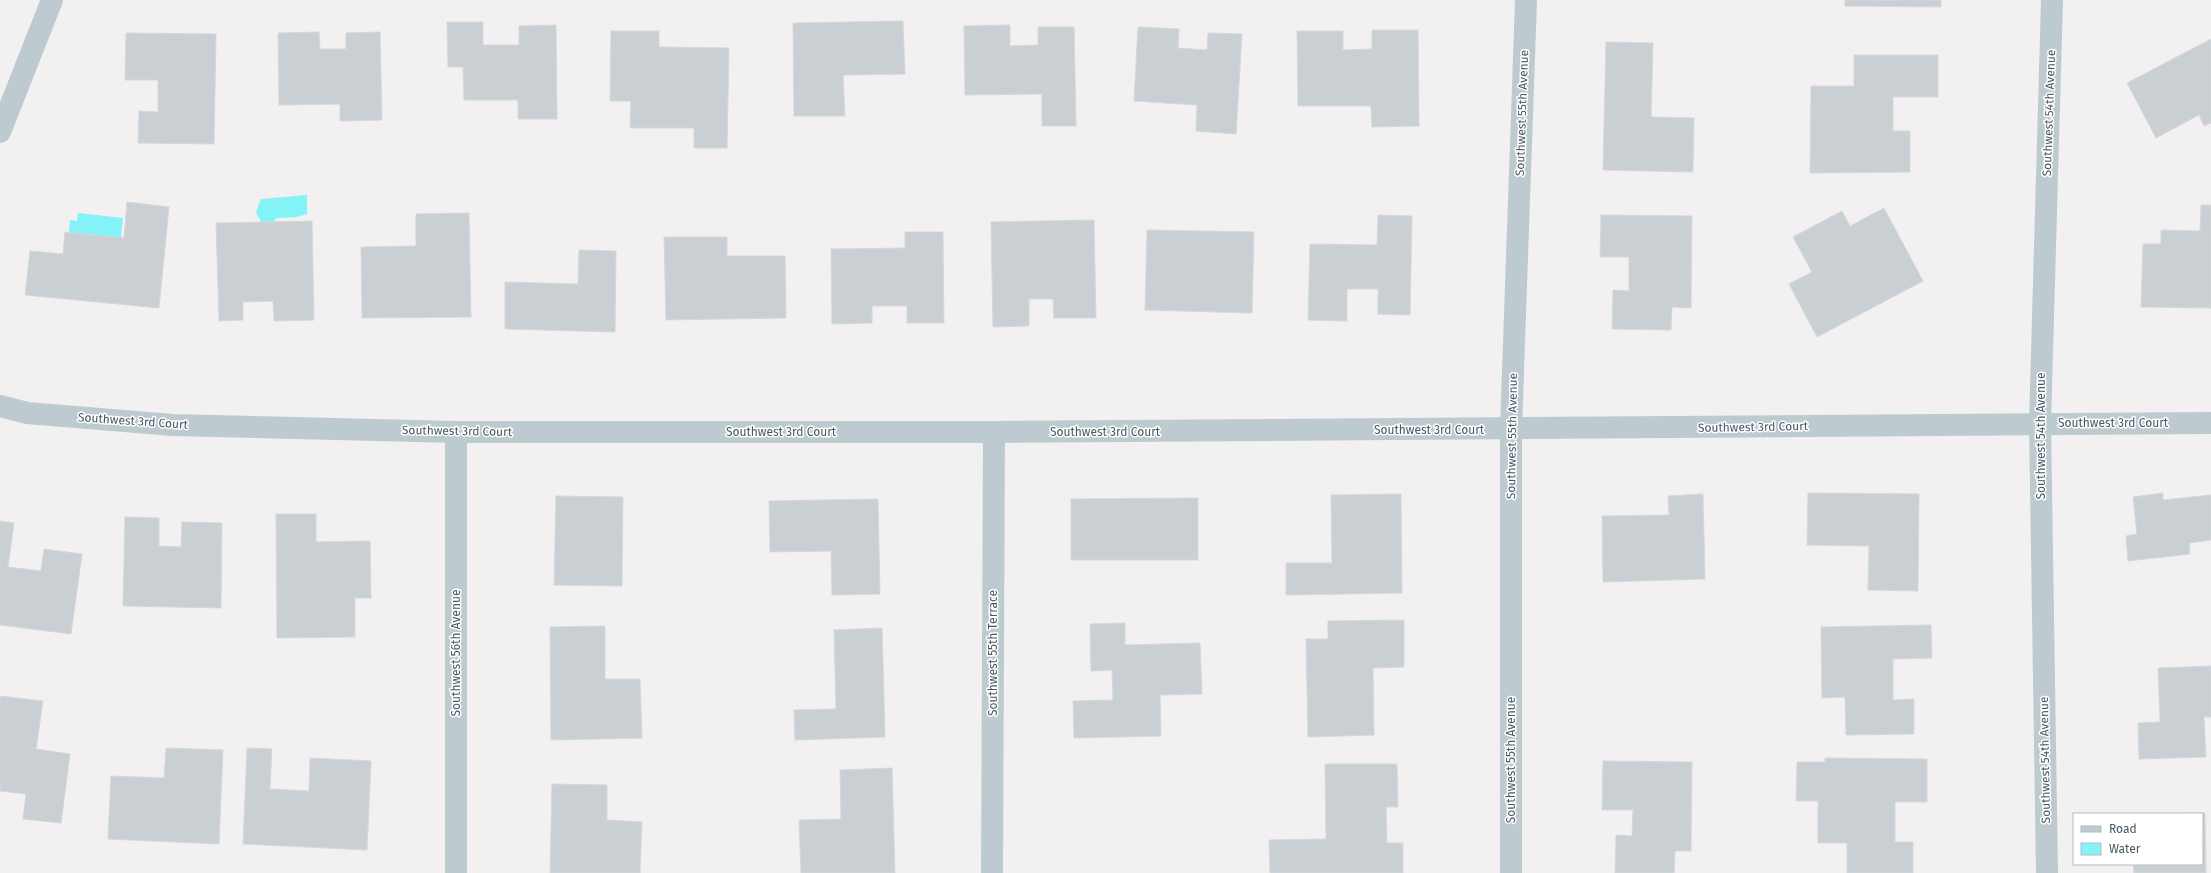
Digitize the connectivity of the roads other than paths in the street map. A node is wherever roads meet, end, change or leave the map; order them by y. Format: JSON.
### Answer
{"nodes":[{"id":1,"x":52,"y":0,"type":"edge"},
{"id":2,"x":1526,"y":0,"type":"edge"},
{"id":3,"x":2052,"y":0,"type":"edge"},
{"id":4,"x":0,"y":132,"type":"edge"},
{"id":5,"x":0,"y":406,"type":"edge"},
{"id":6,"x":2040,"y":423,"type":"junction"},
{"id":7,"x":2211,"y":423,"type":"edge"},
{"id":8,"x":1511,"y":429,"type":"junction"},
{"id":9,"x":456,"y":432,"type":"junction"},
{"id":10,"x":994,"y":432,"type":"junction"},
{"id":11,"x":456,"y":873,"type":"edge"},
{"id":12,"x":992,"y":873,"type":"edge"},
{"id":13,"x":1512,"y":873,"type":"edge"},
{"id":14,"x":2047,"y":873,"type":"edge"}],
"edges":[{"from":1,"to":4,"type":"street"},
{"from":2,"to":8,"type":"street","name":"Southwest 55th Avenue"},
{"from":3,"to":6,"type":"street","name":"Southwest 54th Avenue"},
{"from":5,"to":9,"type":"street","name":"Southwest 3rd Court"},
{"from":6,"to":7,"type":"street","name":"Southwest 3rd Court"},
{"from":6,"to":8,"type":"street","name":"Southwest 3rd Court"},
{"from":6,"to":14,"type":"street","name":"Southwest 54th Avenue"},
{"from":8,"to":10,"type":"street","name":"Southwest 3rd Court"},
{"from":8,"to":13,"type":"street","name":"Southwest 55th Avenue"},
{"from":9,"to":10,"type":"street","name":"Southwest 3rd Court"},
{"from":9,"to":11,"type":"street","name":"Southwest 56th Avenue"},
{"from":10,"to":12,"type":"street","name":"Southwest 55th Terrace"}]}
